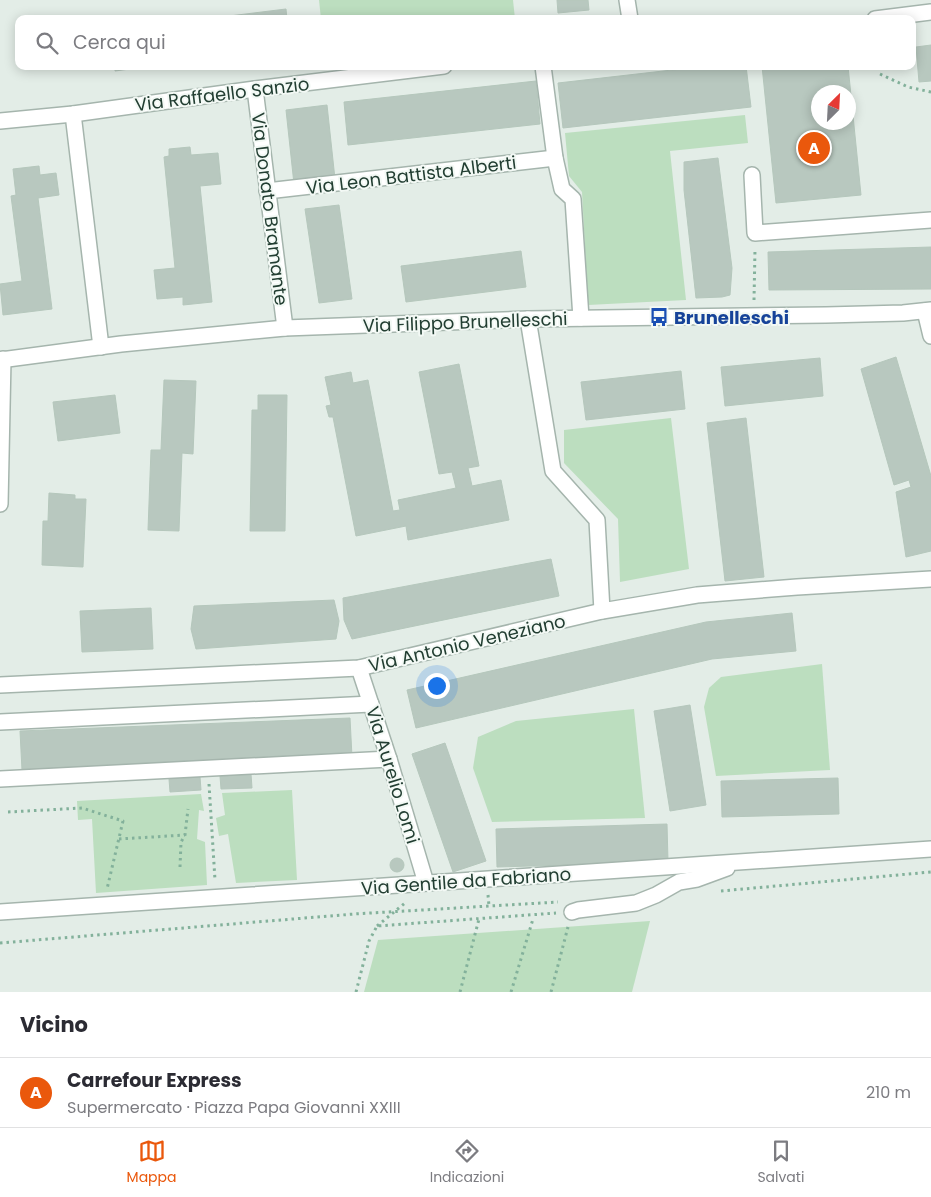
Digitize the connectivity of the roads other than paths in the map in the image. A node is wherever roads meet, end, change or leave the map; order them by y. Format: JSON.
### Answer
{"nodes":[{"id":1,"x":627,"y":0,"type":"edge"},
{"id":2,"x":931,"y":12,"type":"edge"},
{"id":3,"x":629,"y":15,"type":"edge"},
{"id":4,"x":907,"y":15,"type":"edge"},
{"id":5,"x":411,"y":70,"type":"edge"},
{"id":6,"x":543,"y":70,"type":"edge"},
{"id":7,"x":255,"y":89,"type":"junction"},
{"id":8,"x":73,"y":114,"type":"junction"},
{"id":9,"x":0,"y":121,"type":"edge"},
{"id":10,"x":555,"y":158,"type":"junction"},
{"id":11,"x":752,"y":175,"type":"dead end"},
{"id":12,"x":267,"y":191,"type":"junction"},
{"id":13,"x":931,"y":220,"type":"edge"},
{"id":14,"x":928,"y":311,"type":"edge"},
{"id":15,"x":580,"y":318,"type":"junction"},
{"id":16,"x":528,"y":319,"type":"junction"},
{"id":17,"x":285,"y":328,"type":"junction"},
{"id":18,"x":931,"y":336,"type":"edge"},
{"id":19,"x":101,"y":346,"type":"junction"},
{"id":20,"x":2,"y":360,"type":"edge"},
{"id":21,"x":0,"y":449,"type":"edge"},
{"id":22,"x":0,"y":504,"type":"edge"},
{"id":23,"x":931,"y":579,"type":"edge"},
{"id":24,"x":602,"y":611,"type":"junction"},
{"id":25,"x":359,"y":668,"type":"junction"},
{"id":26,"x":0,"y":685,"type":"edge"},
{"id":27,"x":371,"y":704,"type":"junction"},
{"id":28,"x":0,"y":722,"type":"edge"},
{"id":29,"x":389,"y":759,"type":"junction"},
{"id":30,"x":0,"y":779,"type":"edge"},
{"id":31,"x":931,"y":849,"type":"edge"},
{"id":32,"x":742,"y":862,"type":"junction"},
{"id":33,"x":423,"y":883,"type":"junction"},
{"id":34,"x":569,"y":907,"type":"road end"},
{"id":35,"x":0,"y":912,"type":"edge"}],
"edges":[{"from":1,"to":3,"type":"street"},
{"from":2,"to":4,"type":"street"},
{"from":5,"to":7,"type":"street","name":"Via Raffaello Sanzio"},
{"from":6,"to":10,"type":"street"},
{"from":7,"to":8,"type":"street","name":"Via Raffaello Sanzio"},
{"from":7,"to":12,"type":"street","name":"Via Donato Bramante"},
{"from":8,"to":9,"type":"street","name":"Via Raffaello Sanzio"},
{"from":8,"to":19,"type":"street"},
{"from":10,"to":12,"type":"street","name":"Via Leon Battista Alberti"},
{"from":10,"to":15,"type":"street"},
{"from":11,"to":13,"type":"street"},
{"from":12,"to":17,"type":"street","name":"Via Donato Bramante"},
{"from":14,"to":15,"type":"street","name":"Via Filippo Brunelleschi"},
{"from":14,"to":18,"type":"street"},
{"from":15,"to":16,"type":"street","name":"Via Filippo Brunelleschi"},
{"from":16,"to":17,"type":"street","name":"Via Filippo Brunelleschi"},
{"from":16,"to":24,"type":"street"},
{"from":17,"to":19,"type":"street","name":"Via Filippo Brunelleschi"},
{"from":19,"to":20,"type":"street","name":"Via Filippo Brunelleschi"},
{"from":20,"to":21,"type":"street"},
{"from":21,"to":22,"type":"street"},
{"from":23,"to":24,"type":"street","name":"Via Antonio Veneziano"},
{"from":24,"to":25,"type":"street","name":"Via Antonio Veneziano"},
{"from":25,"to":26,"type":"street","name":"Via Antonio Veneziano"},
{"from":25,"to":27,"type":"street","name":"Via Aurelio Lomi"},
{"from":27,"to":28,"type":"street"},
{"from":27,"to":29,"type":"street","name":"Via Aurelio Lomi"},
{"from":29,"to":30,"type":"street"},
{"from":29,"to":33,"type":"street","name":"Via Aurelio Lomi"},
{"from":31,"to":32,"type":"street","name":"Via Gentile da Fabriano"},
{"from":32,"to":33,"type":"street","name":"Via Gentile da Fabriano"},
{"from":32,"to":34,"type":"street"},
{"from":33,"to":35,"type":"street","name":"Via Gentile da Fabriano"}]}
